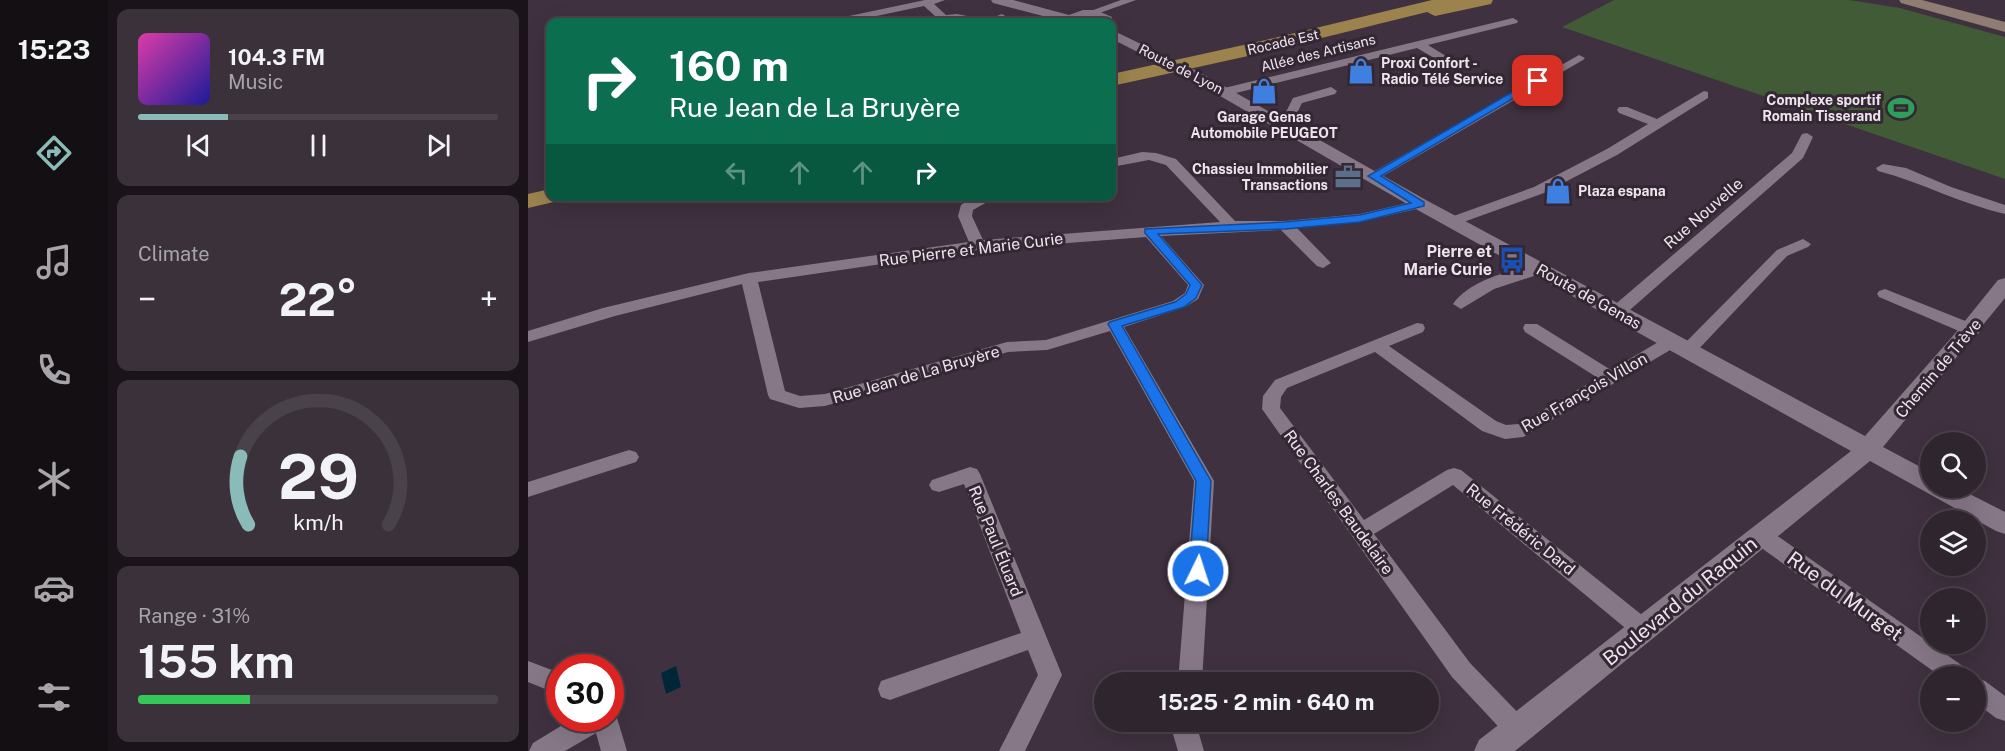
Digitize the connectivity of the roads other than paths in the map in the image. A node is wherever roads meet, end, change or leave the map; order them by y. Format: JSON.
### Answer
{"nodes":[{"id":1,"x":940,"y":0,"type":"edge"},
{"id":2,"x":997,"y":0,"type":"edge"},
{"id":3,"x":1403,"y":0,"type":"edge"},
{"id":4,"x":1428,"y":0,"type":"edge"},
{"id":5,"x":1453,"y":0,"type":"edge"},
{"id":6,"x":1485,"y":0,"type":"edge"},
{"id":7,"x":1906,"y":0,"type":"edge"},
{"id":8,"x":1126,"y":1,"type":"edge"},
{"id":9,"x":926,"y":3,"type":"junction"},
{"id":10,"x":1079,"y":17,"type":"edge"},
{"id":11,"x":854,"y":18,"type":"edge"},
{"id":12,"x":944,"y":18,"type":"joint"},
{"id":13,"x":962,"y":18,"type":"edge"},
{"id":14,"x":1108,"y":18,"type":"edge"},
{"id":15,"x":1513,"y":21,"type":"dead end"},
{"id":16,"x":2005,"y":27,"type":"edge"},
{"id":17,"x":1116,"y":36,"type":"edge"},
{"id":18,"x":1418,"y":44,"type":"junction"},
{"id":19,"x":1228,"y":48,"type":"junction"},
{"id":20,"x":1257,"y":48,"type":"junction"},
{"id":21,"x":1579,"y":58,"type":"dead end"},
{"id":22,"x":1450,"y":63,"type":"dead end"},
{"id":23,"x":1116,"y":72,"type":"edge"},
{"id":24,"x":1116,"y":79,"type":"edge"},
{"id":25,"x":1332,"y":91,"type":"dead end"},
{"id":26,"x":1224,"y":92,"type":"junction"},
{"id":27,"x":1704,"y":95,"type":"dead end"},
{"id":28,"x":1250,"y":106,"type":"joint"},
{"id":29,"x":1623,"y":110,"type":"dead end"},
{"id":30,"x":1275,"y":121,"type":"junction"},
{"id":31,"x":1660,"y":124,"type":"junction"},
{"id":32,"x":1806,"y":137,"type":"dead end"},
{"id":33,"x":1116,"y":162,"type":"edge"},
{"id":34,"x":1883,"y":168,"type":"dead end"},
{"id":35,"x":1373,"y":176,"type":"junction"},
{"id":36,"x":546,"y":189,"type":"edge"},
{"id":37,"x":528,"y":192,"type":"edge"},
{"id":38,"x":546,"y":197,"type":"edge"},
{"id":39,"x":528,"y":201,"type":"edge"},
{"id":40,"x":976,"y":201,"type":"edge"},
{"id":41,"x":1420,"y":204,"type":"junction"},
{"id":42,"x":2005,"y":210,"type":"edge"},
{"id":43,"x":1453,"y":221,"type":"junction"},
{"id":44,"x":1285,"y":225,"type":"junction"},
{"id":45,"x":1231,"y":226,"type":"junction"},
{"id":46,"x":1149,"y":231,"type":"junction"},
{"id":47,"x":978,"y":244,"type":"junction"},
{"id":48,"x":1803,"y":244,"type":"dead end"},
{"id":49,"x":1323,"y":263,"type":"dead end"},
{"id":50,"x":1540,"y":269,"type":"junction"},
{"id":51,"x":749,"y":278,"type":"junction"},
{"id":52,"x":2005,"y":284,"type":"edge"},
{"id":53,"x":1885,"y":294,"type":"dead end"},
{"id":54,"x":1461,"y":304,"type":"dead end"},
{"id":55,"x":1617,"y":312,"type":"junction"},
{"id":56,"x":1114,"y":324,"type":"junction"},
{"id":57,"x":1417,"y":328,"type":"dead end"},
{"id":58,"x":1531,"y":328,"type":"dead end"},
{"id":59,"x":1972,"y":330,"type":"junction"},
{"id":60,"x":528,"y":337,"type":"edge"},
{"id":61,"x":1377,"y":345,"type":"junction"},
{"id":62,"x":1679,"y":346,"type":"junction"},
{"id":63,"x":1611,"y":378,"type":"junction"},
{"id":64,"x":1868,"y":449,"type":"junction"},
{"id":65,"x":629,"y":457,"type":"dead end"},
{"id":66,"x":1920,"y":478,"type":"edge"},
{"id":67,"x":939,"y":485,"type":"dead end"},
{"id":68,"x":528,"y":490,"type":"edge"},
{"id":69,"x":1957,"y":498,"type":"edge"},
{"id":70,"x":2005,"y":524,"type":"edge"},
{"id":71,"x":1361,"y":532,"type":"junction"},
{"id":72,"x":1761,"y":536,"type":"junction"},
{"id":73,"x":1644,"y":630,"type":"junction"},
{"id":74,"x":1035,"y":638,"type":"junction"},
{"id":75,"x":1944,"y":666,"type":"edge"},
{"id":76,"x":528,"y":671,"type":"edge"},
{"id":77,"x":1191,"y":672,"type":"edge"},
{"id":78,"x":546,"y":678,"type":"edge"},
{"id":79,"x":890,"y":689,"type":"dead end"},
{"id":80,"x":1986,"y":697,"type":"edge"},
{"id":81,"x":2005,"y":711,"type":"edge"},
{"id":82,"x":1518,"y":730,"type":"junction"},
{"id":83,"x":574,"y":732,"type":"edge"},
{"id":84,"x":608,"y":732,"type":"edge"},
{"id":85,"x":1186,"y":732,"type":"edge"},
{"id":86,"x":542,"y":751,"type":"edge"},
{"id":87,"x":614,"y":751,"type":"edge"},
{"id":88,"x":1012,"y":751,"type":"edge"},
{"id":89,"x":1191,"y":751,"type":"edge"},
{"id":90,"x":1490,"y":751,"type":"edge"}],
"edges":[{"from":1,"to":9,"type":"street"},
{"from":2,"to":10,"type":"street"},
{"from":3,"to":19,"type":"highway"},
{"from":4,"to":19,"type":"highway","name":"Rocade Est"},
{"from":5,"to":20,"type":"highway","name":"Rocade Est"},
{"from":6,"to":20,"type":"highway"},
{"from":7,"to":16,"type":"main road"},
{"from":8,"to":10,"type":"street"},
{"from":8,"to":14,"type":"street"},
{"from":9,"to":11,"type":"street"},
{"from":9,"to":12,"type":"street"},
{"from":12,"to":13,"type":"street"},
{"from":15,"to":18,"type":"street","name":"Allée des Artisans"},
{"from":17,"to":26,"type":"street","name":"Route de Lyon"},
{"from":18,"to":22,"type":"street"},
{"from":18,"to":26,"type":"street","name":"Allée des Artisans"},
{"from":19,"to":23,"type":"highway","name":"Rocade Est"},
{"from":20,"to":24,"type":"highway","name":"Rocade Est"},
{"from":21,"to":35,"type":"street"},
{"from":25,"to":30,"type":"street"},
{"from":26,"to":28,"type":"street","name":"Route de Lyon"},
{"from":27,"to":31,"type":"street"},
{"from":28,"to":30,"type":"street","name":"Route de Genas"},
{"from":29,"to":31,"type":"street"},
{"from":30,"to":35,"type":"street","name":"Route de Genas"},
{"from":31,"to":43,"type":"street"},
{"from":32,"to":55,"type":"street","name":"Rue Nouvelle"},
{"from":33,"to":45,"type":"street"},
{"from":34,"to":42,"type":"street"},
{"from":35,"to":41,"type":"street","name":"Route de Genas"},
{"from":36,"to":37,"type":"highway"},
{"from":38,"to":39,"type":"highway"},
{"from":40,"to":47,"type":"street"},
{"from":41,"to":43,"type":"street","name":"Route de Genas"},
{"from":41,"to":44,"type":"street","name":"Rue Pierre et Marie Curie"},
{"from":43,"to":50,"type":"street","name":"Route de Genas"},
{"from":44,"to":45,"type":"street","name":"Rue Pierre et Marie Curie"},
{"from":44,"to":49,"type":"street"},
{"from":45,"to":46,"type":"street","name":"Rue Pierre et Marie Curie"},
{"from":46,"to":47,"type":"street","name":"Rue Pierre et Marie Curie"},
{"from":46,"to":56,"type":"street","name":"Rue Jean de La Bruyère"},
{"from":47,"to":51,"type":"street","name":"Rue Pierre et Marie Curie"},
{"from":48,"to":62,"type":"street","name":"Rue François Villon"},
{"from":50,"to":54,"type":"street"},
{"from":50,"to":55,"type":"street","name":"Route de Genas"},
{"from":51,"to":56,"type":"street","name":"Rue Jean de La Bruyère"},
{"from":51,"to":60,"type":"street","name":"Rue Pierre et Marie Curie"},
{"from":52,"to":59,"type":"street","name":"Chemin de Trève"},
{"from":53,"to":59,"type":"street"},
{"from":55,"to":62,"type":"street","name":"Route de Genas"},
{"from":56,"to":77,"type":"street"},
{"from":57,"to":61,"type":"street","name":"Rue Charles Baudelaire"},
{"from":58,"to":63,"type":"street"},
{"from":59,"to":64,"type":"street","name":"Chemin de Trève"},
{"from":61,"to":63,"type":"street","name":"Rue François Villon"},
{"from":61,"to":71,"type":"street","name":"Rue Charles Baudelaire"},
{"from":62,"to":63,"type":"street","name":"Rue François Villon"},
{"from":62,"to":64,"type":"street","name":"Route de Genas"},
{"from":64,"to":66,"type":"street","name":"Route de Genas"},
{"from":64,"to":72,"type":"street","name":"Boulevard du Raquin"},
{"from":65,"to":68,"type":"street"},
{"from":67,"to":74,"type":"street","name":"Rue Paul Éluard"},
{"from":69,"to":70,"type":"street"},
{"from":71,"to":73,"type":"street","name":"Rue Frédéric Dard"},
{"from":71,"to":82,"type":"street","name":"Rue Charles Baudelaire"},
{"from":72,"to":73,"type":"street","name":"Boulevard du Raquin"},
{"from":72,"to":75,"type":"street","name":"Rue du Murget"},
{"from":73,"to":82,"type":"street","name":"Boulevard du Raquin"},
{"from":74,"to":79,"type":"street"},
{"from":74,"to":88,"type":"street","name":"Rue Paul Éluard"},
{"from":76,"to":78,"type":"street"},
{"from":80,"to":81,"type":"street"},
{"from":82,"to":90,"type":"street","name":"Boulevard du Raquin"},
{"from":83,"to":86,"type":"street"},
{"from":84,"to":87,"type":"street"},
{"from":85,"to":89,"type":"street"}]}
